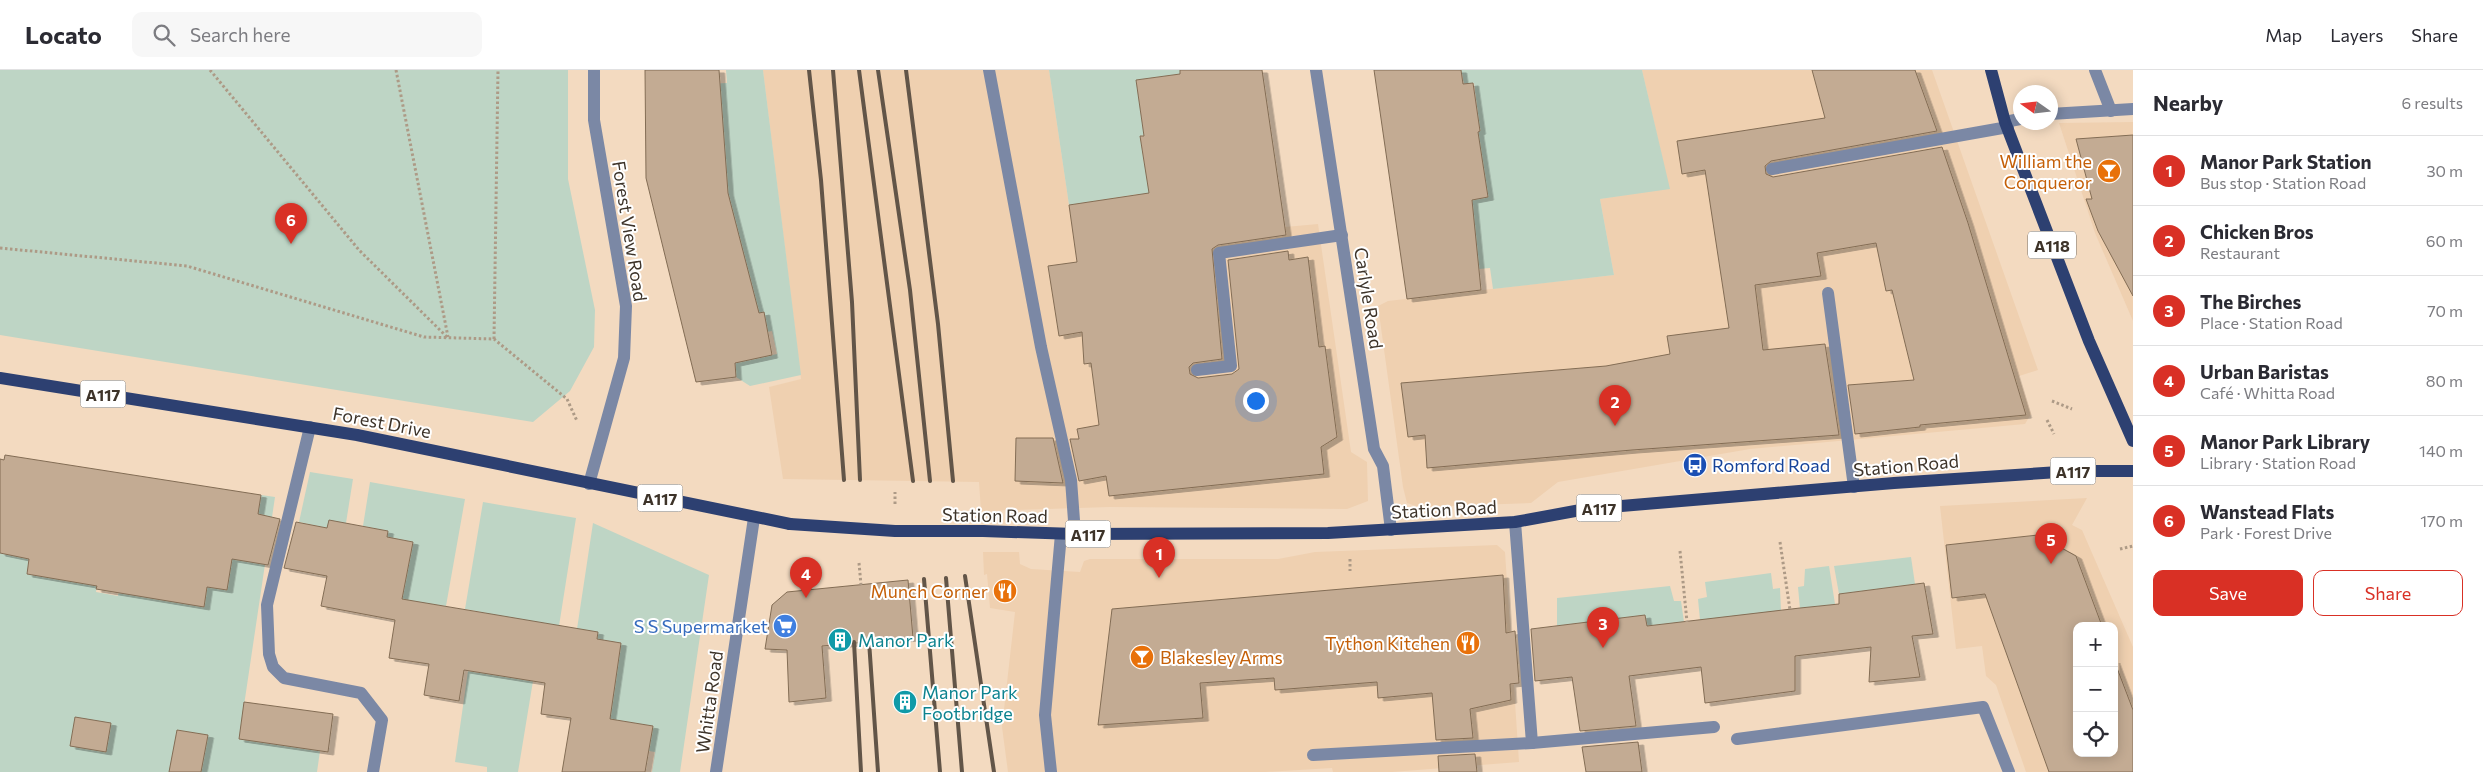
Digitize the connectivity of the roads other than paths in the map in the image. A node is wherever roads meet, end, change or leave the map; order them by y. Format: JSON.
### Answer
{"nodes":[{"id":1,"x":594,"y":70,"type":"edge"},
{"id":2,"x":989,"y":70,"type":"edge"},
{"id":3,"x":1316,"y":70,"type":"edge"},
{"id":4,"x":1991,"y":70,"type":"edge"},
{"id":5,"x":2095,"y":70,"type":"edge"},
{"id":6,"x":2133,"y":110,"type":"edge"},
{"id":7,"x":2111,"y":111,"type":"junction"},
{"id":8,"x":2058,"y":114,"type":"edge"},
{"id":9,"x":2013,"y":122,"type":"edge"},
{"id":10,"x":2006,"y":125,"type":"junction"},
{"id":11,"x":1772,"y":169,"type":"dead end"},
{"id":12,"x":1342,"y":235,"type":"junction"},
{"id":13,"x":1828,"y":293,"type":"dead end"},
{"id":14,"x":1197,"y":370,"type":"dead end"},
{"id":15,"x":0,"y":378,"type":"edge"},
{"id":16,"x":310,"y":426,"type":"junction"},
{"id":17,"x":2133,"y":440,"type":"edge"},
{"id":18,"x":2133,"y":471,"type":"edge"},
{"id":19,"x":589,"y":484,"type":"junction"},
{"id":20,"x":1854,"y":487,"type":"junction"},
{"id":21,"x":754,"y":518,"type":"junction"},
{"id":22,"x":1515,"y":522,"type":"junction"},
{"id":23,"x":1391,"y":530,"type":"junction"},
{"id":24,"x":1061,"y":534,"type":"junction"},
{"id":25,"x":1075,"y":534,"type":"junction"},
{"id":26,"x":1714,"y":726,"type":"dead end"},
{"id":27,"x":1737,"y":738,"type":"dead end"},
{"id":28,"x":1532,"y":742,"type":"junction"},
{"id":29,"x":1313,"y":755,"type":"dead end"},
{"id":30,"x":373,"y":772,"type":"edge"},
{"id":31,"x":716,"y":772,"type":"edge"},
{"id":32,"x":1051,"y":772,"type":"edge"},
{"id":33,"x":2009,"y":772,"type":"edge"}],
"edges":[{"from":1,"to":19,"type":"street","name":"Forest View Road"},
{"from":2,"to":25,"type":"street"},
{"from":3,"to":12,"type":"street","name":"Carlyle Road"},
{"from":4,"to":10,"type":"main road","number":"A118"},
{"from":5,"to":7,"type":"street"},
{"from":6,"to":7,"type":"street"},
{"from":7,"to":8,"type":"street"},
{"from":9,"to":10,"type":"street"},
{"from":10,"to":11,"type":"street"},
{"from":10,"to":17,"type":"main road","number":"A118"},
{"from":12,"to":14,"type":"street"},
{"from":12,"to":23,"type":"street","name":"Carlyle Road"},
{"from":13,"to":20,"type":"street"},
{"from":15,"to":16,"type":"main road","name":"Forest Drive","number":"A117"},
{"from":16,"to":19,"type":"main road","name":"Forest Drive","number":"A117"},
{"from":16,"to":30,"type":"street"},
{"from":18,"to":20,"type":"main road","name":"Station Road","number":"A117"},
{"from":19,"to":21,"type":"main road","name":"Forest Drive","number":"A117"},
{"from":20,"to":22,"type":"main road","name":"Station Road","number":"A117"},
{"from":21,"to":24,"type":"main road","name":"Station Road","number":"A117","bridge":true},
{"from":21,"to":31,"type":"street","name":"Whitta Road"},
{"from":22,"to":23,"type":"main road","name":"Station Road","number":"A117"},
{"from":22,"to":28,"type":"street"},
{"from":23,"to":25,"type":"main road","name":"Station Road","number":"A117"},
{"from":24,"to":25,"type":"main road","name":"Station Road","number":"A117"},
{"from":24,"to":32,"type":"street"},
{"from":26,"to":28,"type":"street"},
{"from":27,"to":33,"type":"street"},
{"from":28,"to":29,"type":"street"}]}
